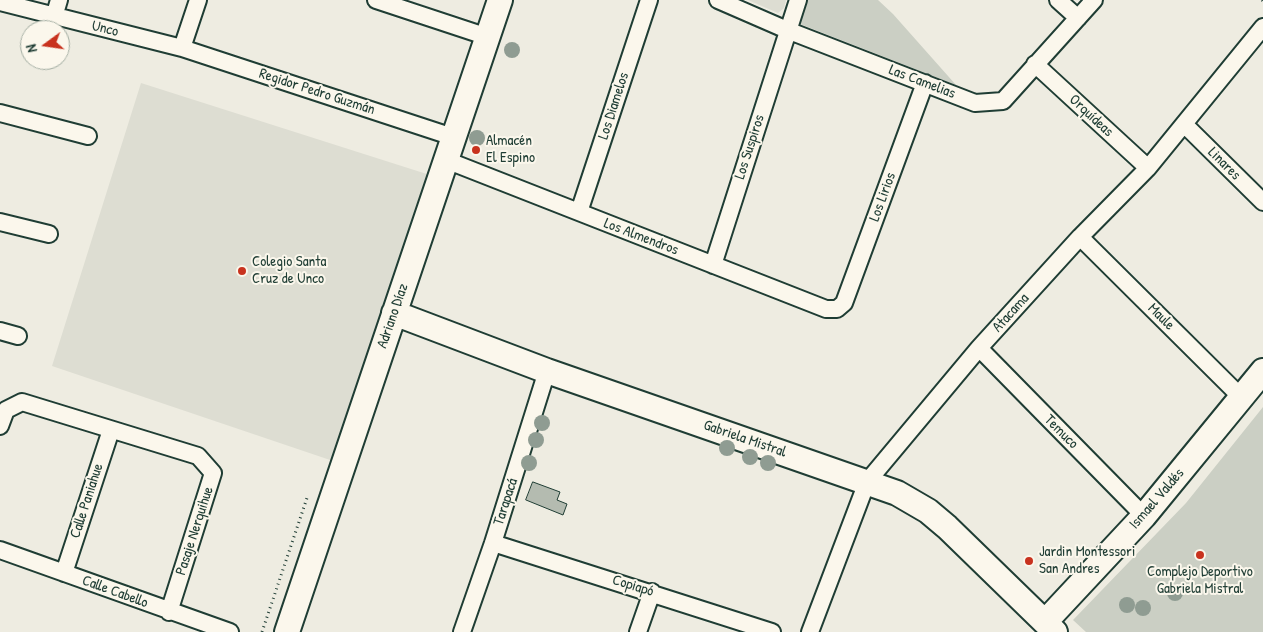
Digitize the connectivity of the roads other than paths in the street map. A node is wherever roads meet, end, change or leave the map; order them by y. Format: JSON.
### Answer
{"nodes":[{"id":1,"x":59,"y":0,"type":"edge"},
{"id":2,"x":198,"y":0,"type":"edge"},
{"id":3,"x":376,"y":0,"type":"edge"},
{"id":4,"x":500,"y":0,"type":"edge"},
{"id":5,"x":649,"y":0,"type":"edge"},
{"id":6,"x":718,"y":0,"type":"edge"},
{"id":7,"x":798,"y":0,"type":"edge"},
{"id":8,"x":1058,"y":0,"type":"edge"},
{"id":9,"x":1094,"y":0,"type":"edge"},
{"id":10,"x":0,"y":2,"type":"edge"},
{"id":11,"x":54,"y":17,"type":"junction"},
{"id":12,"x":1078,"y":18,"type":"junction"},
{"id":13,"x":1263,"y":27,"type":"edge"},
{"id":14,"x":787,"y":30,"type":"junction"},
{"id":15,"x":488,"y":37,"type":"junction"},
{"id":16,"x":182,"y":48,"type":"junction"},
{"id":17,"x":1035,"y":64,"type":"junction"},
{"id":18,"x":926,"y":83,"type":"junction"},
{"id":19,"x":0,"y":113,"type":"edge"},
{"id":20,"x":1185,"y":125,"type":"junction"},
{"id":21,"x":88,"y":136,"type":"dead end"},
{"id":22,"x":453,"y":137,"type":"junction"},
{"id":23,"x":446,"y":160,"type":"junction"},
{"id":24,"x":1148,"y":168,"type":"junction"},
{"id":25,"x":1263,"y":202,"type":"edge"},
{"id":26,"x":579,"y":212,"type":"junction"},
{"id":27,"x":0,"y":222,"type":"edge"},
{"id":28,"x":49,"y":234,"type":"dead end"},
{"id":29,"x":1080,"y":237,"type":"junction"},
{"id":30,"x":713,"y":265,"type":"junction"},
{"id":31,"x":837,"y":309,"type":"joint"},
{"id":32,"x":394,"y":313,"type":"junction"},
{"id":33,"x":0,"y":331,"type":"edge"},
{"id":34,"x":18,"y":336,"type":"dead end"},
{"id":35,"x":979,"y":348,"type":"junction"},
{"id":36,"x":547,"y":370,"type":"junction"},
{"id":37,"x":1263,"y":371,"type":"edge"},
{"id":38,"x":1242,"y":398,"type":"junction"},
{"id":39,"x":0,"y":426,"type":"edge"},
{"id":40,"x":111,"y":430,"type":"junction"},
{"id":41,"x":866,"y":482,"type":"junction"},
{"id":42,"x":1144,"y":516,"type":"junction"},
{"id":43,"x":493,"y":543,"type":"junction"},
{"id":44,"x":0,"y":550,"type":"edge"},
{"id":45,"x":64,"y":573,"type":"junction"},
{"id":46,"x":652,"y":592,"type":"junction"},
{"id":47,"x":169,"y":612,"type":"junction"},
{"id":48,"x":1045,"y":628,"type":"edge"},
{"id":49,"x":230,"y":632,"type":"edge"},
{"id":50,"x":287,"y":632,"type":"edge"},
{"id":51,"x":462,"y":632,"type":"edge"},
{"id":52,"x":638,"y":632,"type":"edge"},
{"id":53,"x":772,"y":632,"type":"edge"},
{"id":54,"x":810,"y":632,"type":"edge"}],
"edges":[{"from":1,"to":11,"type":"street"},
{"from":2,"to":16,"type":"street"},
{"from":3,"to":15,"type":"street"},
{"from":4,"to":15,"type":"street","name":"Adriano Díaz"},
{"from":5,"to":26,"type":"street","name":"Los Diamelos"},
{"from":6,"to":14,"type":"street","name":"Las Camelias"},
{"from":7,"to":14,"type":"street","name":"Los Suspiros"},
{"from":8,"to":12,"type":"street"},
{"from":9,"to":12,"type":"street","name":"Las Camelias"},
{"from":10,"to":11,"type":"street","name":"Unco"},
{"from":11,"to":16,"type":"street","name":"Unco"},
{"from":12,"to":17,"type":"street","name":"Las Camelias"},
{"from":13,"to":20,"type":"street","name":"Atacama"},
{"from":14,"to":18,"type":"street","name":"Las Camelias"},
{"from":14,"to":30,"type":"street","name":"Los Suspiros"},
{"from":15,"to":22,"type":"street","name":"Adriano Díaz"},
{"from":16,"to":22,"type":"street","name":"Regidor Pedro Guzmán"},
{"from":17,"to":18,"type":"street","name":"Las Camelias"},
{"from":17,"to":24,"type":"street","name":"Orquídeas"},
{"from":18,"to":31,"type":"street","name":"Los Lirios"},
{"from":19,"to":21,"type":"street"},
{"from":20,"to":24,"type":"street","name":"Atacama"},
{"from":20,"to":25,"type":"street","name":"Linares"},
{"from":22,"to":23,"type":"street","name":"Adriano Díaz"},
{"from":23,"to":26,"type":"street","name":"Los Almendros"},
{"from":23,"to":32,"type":"street","name":"Adriano Díaz"},
{"from":24,"to":29,"type":"street","name":"Atacama"},
{"from":26,"to":30,"type":"street","name":"Los Almendros"},
{"from":27,"to":28,"type":"street"},
{"from":29,"to":35,"type":"street","name":"Atacama"},
{"from":29,"to":38,"type":"street","name":"Maule"},
{"from":30,"to":31,"type":"street","name":"Los Almendros"},
{"from":32,"to":36,"type":"street","name":"Gabriela Mistral"},
{"from":32,"to":50,"type":"street","name":"Adriano Díaz"},
{"from":33,"to":34,"type":"street"},
{"from":35,"to":41,"type":"street","name":"Atacama"},
{"from":35,"to":42,"type":"street","name":"Temuco"},
{"from":36,"to":41,"type":"street","name":"Gabriela Mistral"},
{"from":36,"to":43,"type":"street","name":"Tarapacá"},
{"from":37,"to":38,"type":"street","name":"Ismael Valdés"},
{"from":38,"to":42,"type":"street","name":"Ismael Valdés"},
{"from":39,"to":40,"type":"street"},
{"from":40,"to":45,"type":"street","name":"Calle Paniahue"},
{"from":40,"to":47,"type":"street","name":"Pasaje Nerquihue"},
{"from":41,"to":48,"type":"street","name":"Gabriela Mistral"},
{"from":41,"to":54,"type":"street","name":"Atacama"},
{"from":42,"to":48,"type":"street","name":"Ismael Valdés"},
{"from":43,"to":46,"type":"street","name":"Copiapó"},
{"from":43,"to":51,"type":"street","name":"Tarapacá"},
{"from":44,"to":45,"type":"street","name":"Calle Cabello"},
{"from":45,"to":47,"type":"street","name":"Calle Cabello"},
{"from":46,"to":52,"type":"street"},
{"from":46,"to":53,"type":"street","name":"Copiapó"},
{"from":47,"to":49,"type":"street","name":"Calle Cabello"}]}
